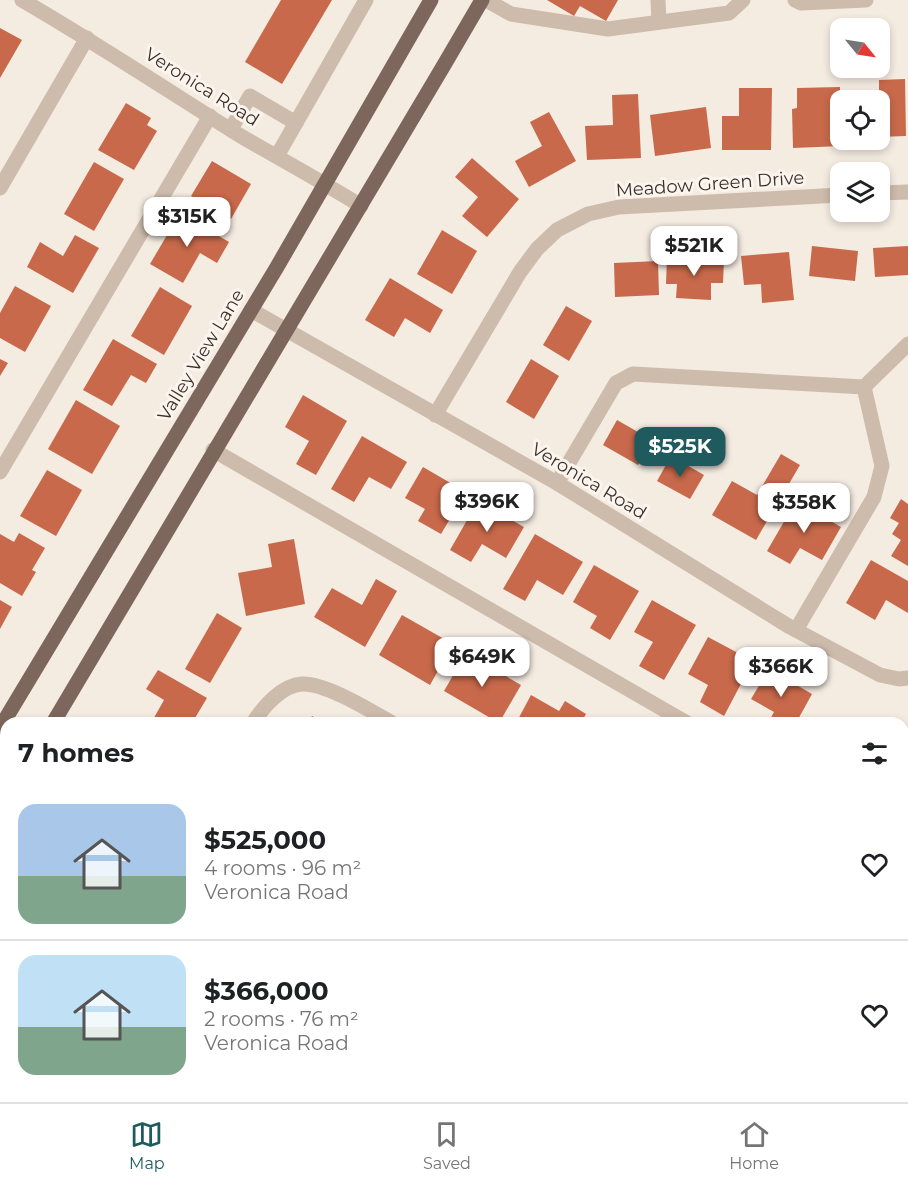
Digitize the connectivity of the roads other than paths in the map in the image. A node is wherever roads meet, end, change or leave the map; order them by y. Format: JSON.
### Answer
{"nodes":[{"id":1,"x":22,"y":0,"type":"edge"},
{"id":2,"x":366,"y":0,"type":"edge"},
{"id":3,"x":431,"y":0,"type":"edge"},
{"id":4,"x":484,"y":0,"type":"edge"},
{"id":5,"x":519,"y":0,"type":"edge"},
{"id":6,"x":658,"y":0,"type":"edge"},
{"id":7,"x":743,"y":0,"type":"edge"},
{"id":8,"x":795,"y":0,"type":"edge"},
{"id":9,"x":866,"y":0,"type":"edge"},
{"id":10,"x":511,"y":14,"type":"junction"},
{"id":11,"x":659,"y":22,"type":"junction"},
{"id":12,"x":87,"y":39,"type":"junction"},
{"id":13,"x":210,"y":116,"type":"junction"},
{"id":14,"x":296,"y":123,"type":"junction"},
{"id":15,"x":231,"y":129,"type":"junction"},
{"id":16,"x":277,"y":156,"type":"junction"},
{"id":17,"x":324,"y":183,"type":"junction"},
{"id":18,"x":0,"y":188,"type":"edge"},
{"id":19,"x":908,"y":192,"type":"edge"},
{"id":20,"x":890,"y":193,"type":"edge"},
{"id":21,"x":830,"y":196,"type":"edge"},
{"id":22,"x":361,"y":206,"type":"junction"},
{"id":23,"x":251,"y":310,"type":"junction"},
{"id":24,"x":287,"y":330,"type":"junction"},
{"id":25,"x":908,"y":344,"type":"edge"},
{"id":26,"x":864,"y":387,"type":"junction"},
{"id":27,"x":435,"y":415,"type":"junction"},
{"id":28,"x":213,"y":450,"type":"junction"},
{"id":29,"x":0,"y":472,"type":"edge"},
{"id":30,"x":557,"y":483,"type":"junction"},
{"id":31,"x":796,"y":630,"type":"junction"},
{"id":32,"x":908,"y":678,"type":"edge"},
{"id":33,"x":7,"y":717,"type":"edge"},
{"id":34,"x":57,"y":717,"type":"edge"},
{"id":35,"x":256,"y":717,"type":"edge"},
{"id":36,"x":381,"y":717,"type":"edge"},
{"id":37,"x":677,"y":717,"type":"edge"}],
"edges":[{"from":1,"to":12,"type":"street","name":"Veronica Road"},
{"from":2,"to":14,"type":"street"},
{"from":3,"to":17,"type":"main road","name":"Valley View Lane"},
{"from":4,"to":10,"type":"street"},
{"from":4,"to":22,"type":"main road"},
{"from":5,"to":10,"type":"street"},
{"from":6,"to":11,"type":"street"},
{"from":7,"to":11,"type":"street"},
{"from":8,"to":9,"type":"street"},
{"from":10,"to":11,"type":"street"},
{"from":12,"to":13,"type":"street","name":"Veronica Road"},
{"from":12,"to":18,"type":"street"},
{"from":13,"to":15,"type":"street","name":"Veronica Road"},
{"from":13,"to":29,"type":"street"},
{"from":14,"to":15,"type":"street"},
{"from":14,"to":16,"type":"street"},
{"from":15,"to":16,"type":"street","name":"Veronica Road"},
{"from":16,"to":17,"type":"street","name":"Veronica Road"},
{"from":17,"to":22,"type":"street","name":"Veronica Road"},
{"from":17,"to":23,"type":"main road","name":"Valley View Lane"},
{"from":19,"to":20,"type":"street"},
{"from":21,"to":27,"type":"street","name":"Meadow Green Drive"},
{"from":22,"to":24,"type":"main road"},
{"from":23,"to":24,"type":"street","name":"Veronica Road"},
{"from":23,"to":33,"type":"main road","name":"Valley View Lane"},
{"from":24,"to":27,"type":"street","name":"Veronica Road"},
{"from":24,"to":28,"type":"main road"},
{"from":25,"to":26,"type":"street"},
{"from":26,"to":30,"type":"street"},
{"from":26,"to":31,"type":"street"},
{"from":27,"to":30,"type":"street","name":"Veronica Road"},
{"from":28,"to":34,"type":"main road"},
{"from":28,"to":37,"type":"street"},
{"from":30,"to":31,"type":"street","name":"Veronica Road"},
{"from":31,"to":32,"type":"street","name":"Veronica Road"},
{"from":35,"to":36,"type":"street"}]}
